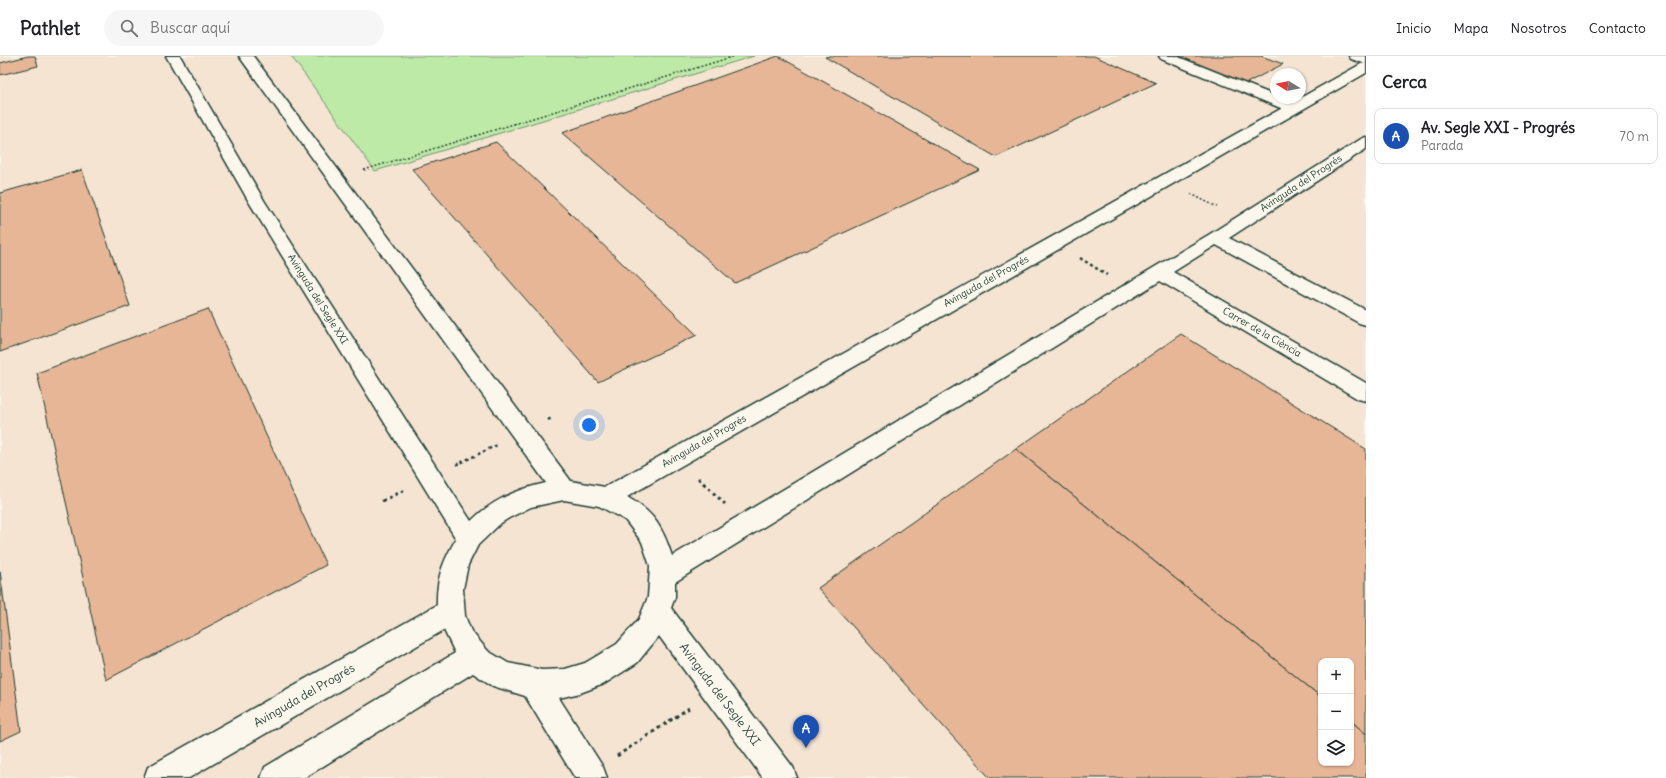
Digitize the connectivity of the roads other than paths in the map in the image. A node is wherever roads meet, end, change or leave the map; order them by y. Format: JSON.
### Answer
{"nodes":[{"id":1,"x":173,"y":56,"type":"edge"},
{"id":2,"x":246,"y":56,"type":"edge"},
{"id":3,"x":1165,"y":56,"type":"edge"},
{"id":4,"x":1355,"y":56,"type":"edge"},
{"id":5,"x":1366,"y":60,"type":"edge"},
{"id":6,"x":1366,"y":67,"type":"edge"},
{"id":7,"x":1293,"y":108,"type":"junction"},
{"id":8,"x":1366,"y":142,"type":"edge"},
{"id":9,"x":1216,"y":238,"type":"junction"},
{"id":10,"x":1159,"y":272,"type":"junction"},
{"id":11,"x":1366,"y":318,"type":"edge"},
{"id":12,"x":1366,"y":393,"type":"edge"},
{"id":13,"x":564,"y":490,"type":"junction"},
{"id":14,"x":607,"y":497,"type":"junction"},
{"id":15,"x":469,"y":540,"type":"junction"},
{"id":16,"x":664,"y":576,"type":"junction"},
{"id":17,"x":657,"y":611,"type":"junction"},
{"id":18,"x":450,"y":612,"type":"junction"},
{"id":19,"x":474,"y":658,"type":"junction"},
{"id":20,"x":534,"y":684,"type":"junction"},
{"id":21,"x":591,"y":776,"type":"edge"},
{"id":22,"x":159,"y":778,"type":"edge"},
{"id":23,"x":276,"y":778,"type":"edge"},
{"id":24,"x":782,"y":778,"type":"edge"}],
"edges":[{"from":1,"to":15,"type":"street","name":"Avinguda del Segle XXI"},
{"from":2,"to":13,"type":"street"},
{"from":3,"to":7,"type":"lane"},
{"from":4,"to":5,"type":"lane"},
{"from":6,"to":7,"type":"street","name":"Avinguda del Progrés"},
{"from":7,"to":14,"type":"street","name":"Avinguda del Progrés"},
{"from":8,"to":9,"type":"street","name":"Avinguda del Progrés"},
{"from":9,"to":10,"type":"street","name":"Avinguda del Progrés"},
{"from":9,"to":11,"type":"street"},
{"from":10,"to":12,"type":"street","name":"Carrer de la Ciència"},
{"from":10,"to":16,"type":"street","name":"Avinguda del Progrés"},
{"from":13,"to":14,"type":"street"},
{"from":13,"to":15,"type":"street"},
{"from":14,"to":16,"type":"street"},
{"from":15,"to":18,"type":"street"},
{"from":16,"to":17,"type":"street"},
{"from":17,"to":20,"type":"street"},
{"from":17,"to":24,"type":"street","name":"Avinguda del Segle XXI"},
{"from":18,"to":19,"type":"street"},
{"from":18,"to":22,"type":"street","name":"Avinguda del Progrés"},
{"from":19,"to":20,"type":"street"},
{"from":19,"to":23,"type":"street"},
{"from":20,"to":21,"type":"street"}]}
